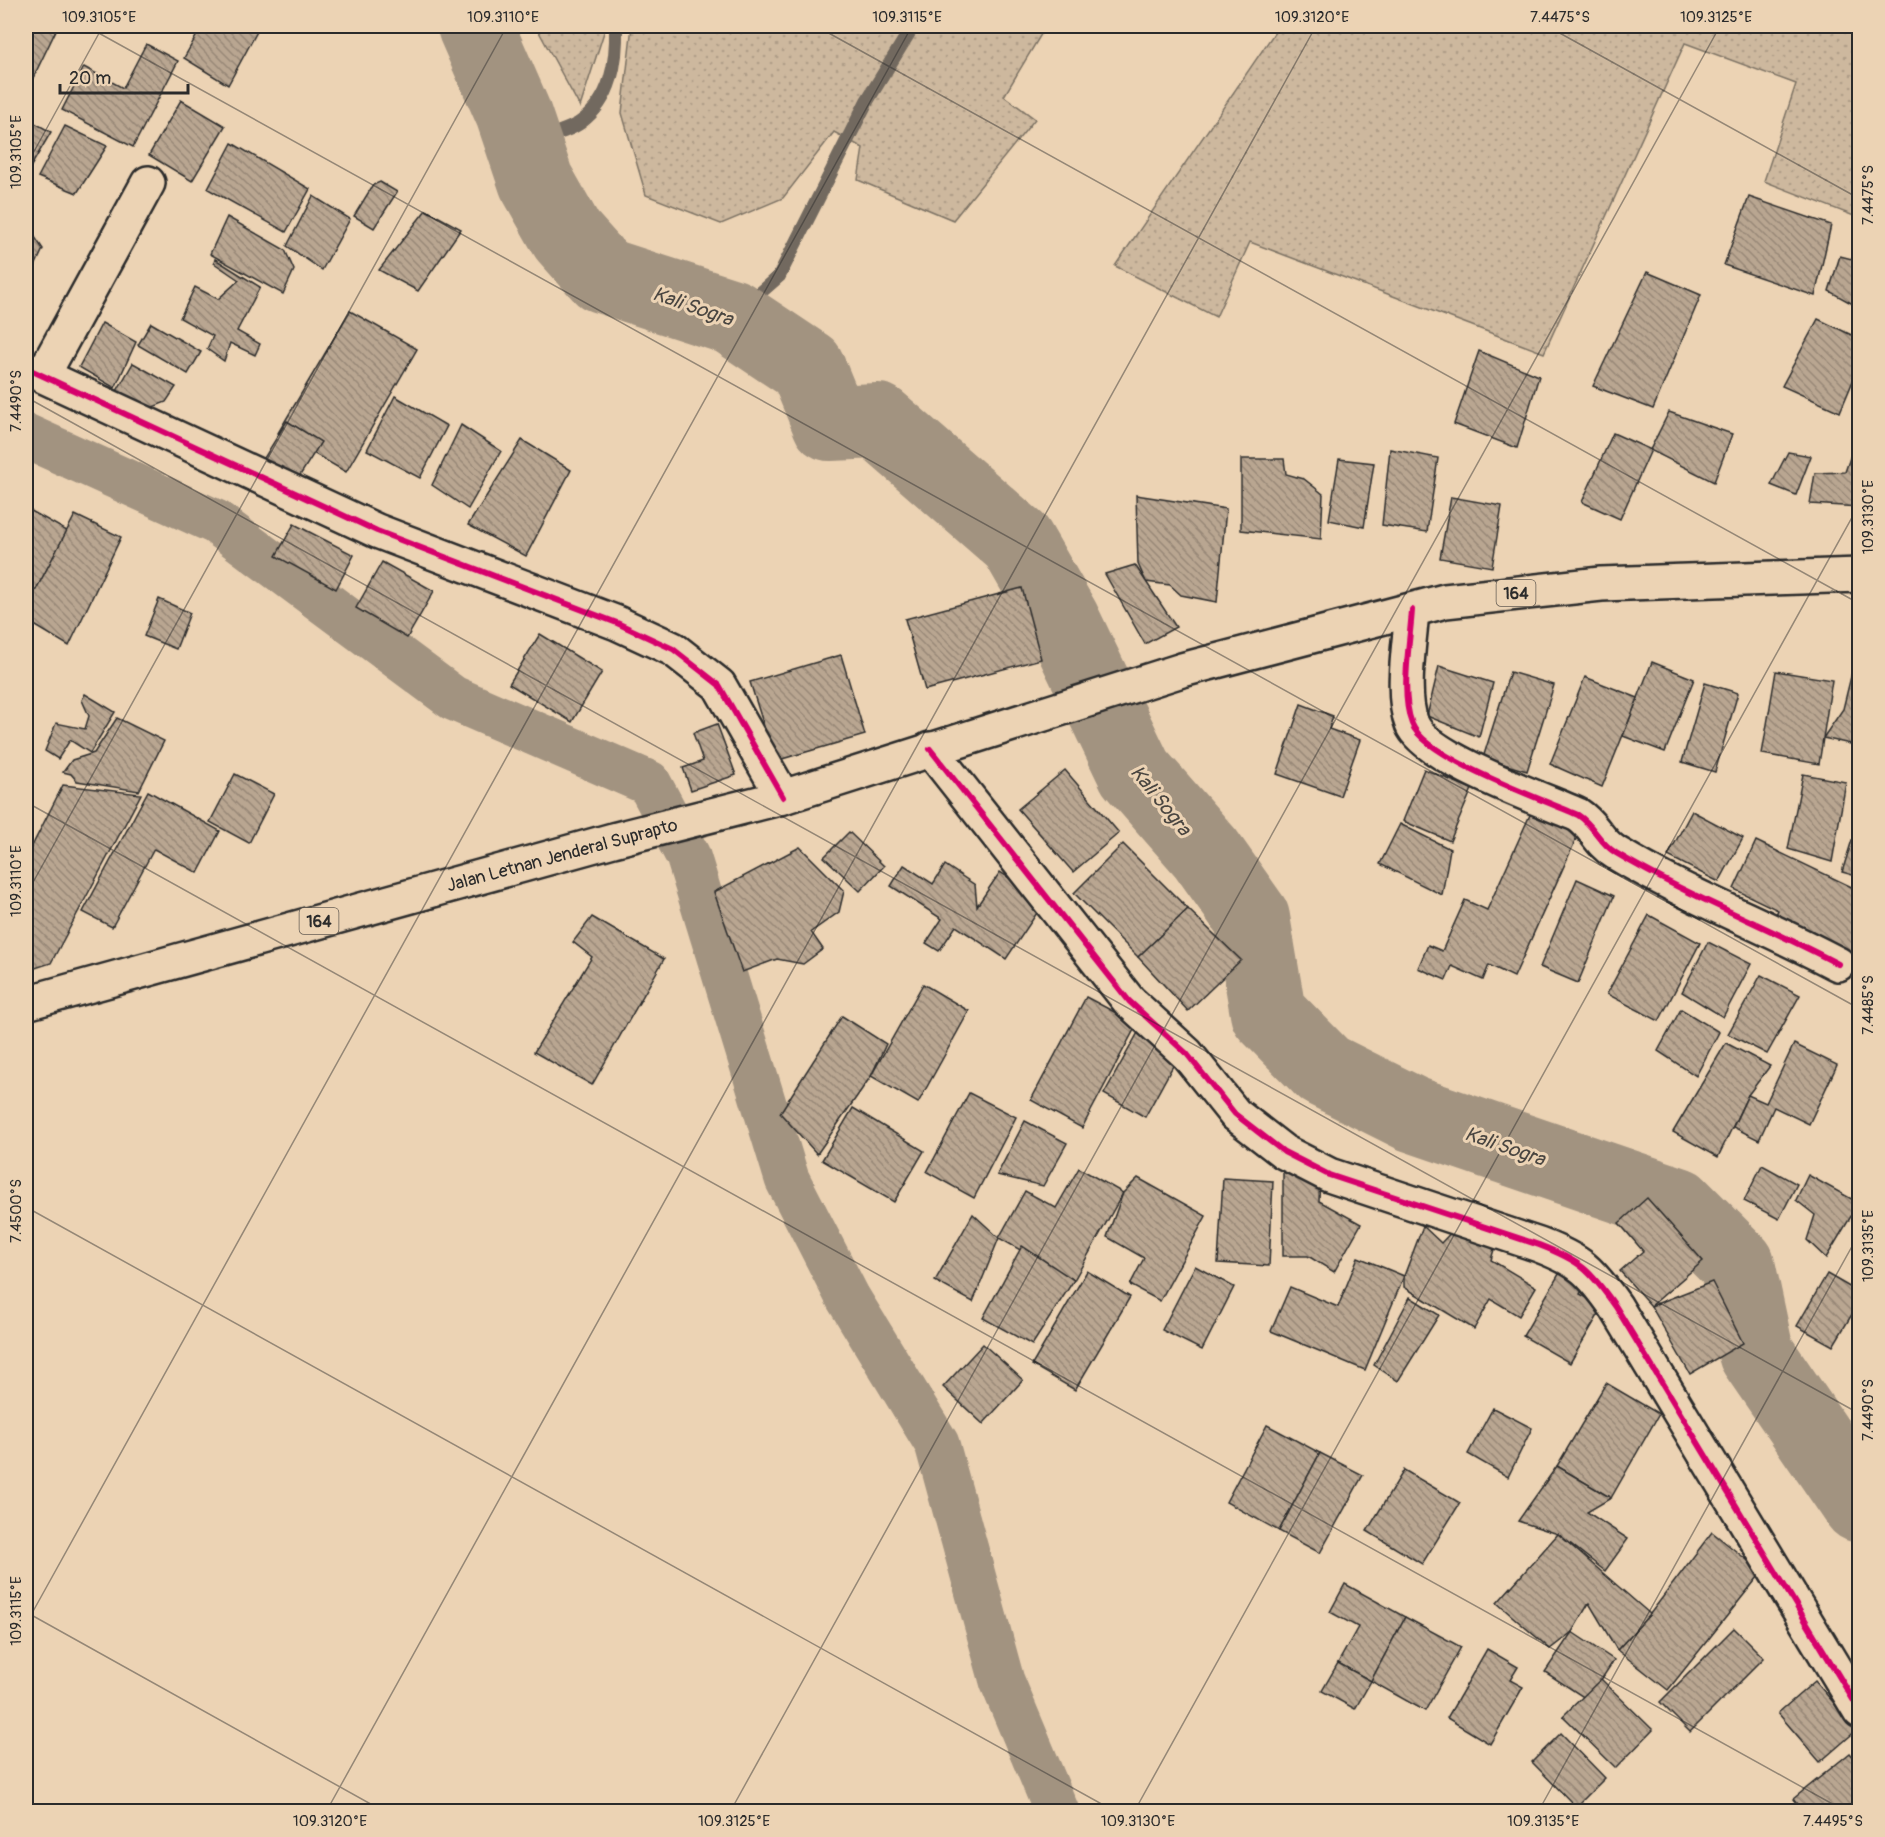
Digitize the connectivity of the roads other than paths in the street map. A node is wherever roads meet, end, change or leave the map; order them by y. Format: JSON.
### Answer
{"nodes":[{"id":1,"x":148,"y":183,"type":"dead end"},
{"id":2,"x":34,"y":372,"type":"edge"},
{"id":3,"x":1860,"y":574,"type":"edge"},
{"id":4,"x":1413,"y":609,"type":"junction"},
{"id":5,"x":930,"y":749,"type":"junction"},
{"id":6,"x":783,"y":796,"type":"junction"},
{"id":7,"x":1838,"y":964,"type":"dead end"},
{"id":8,"x":26,"y":1003,"type":"edge"},
{"id":9,"x":1860,"y":1711,"type":"edge"}],
"edges":[{"from":1,"to":2,"type":"street"},
{"from":2,"to":6,"type":"street"},
{"from":3,"to":4,"type":"street","number":"164"},
{"from":4,"to":5,"type":"street","name":"Jalan Letnan Jenderal Suprapto","number":"164"},
{"from":4,"to":7,"type":"street"},
{"from":5,"to":6,"type":"street","name":"Jalan Letnan Jenderal Suprapto","number":"164"},
{"from":5,"to":9,"type":"street"},
{"from":6,"to":8,"type":"street","name":"Jalan Letnan Jenderal Suprapto","number":"164"}]}
